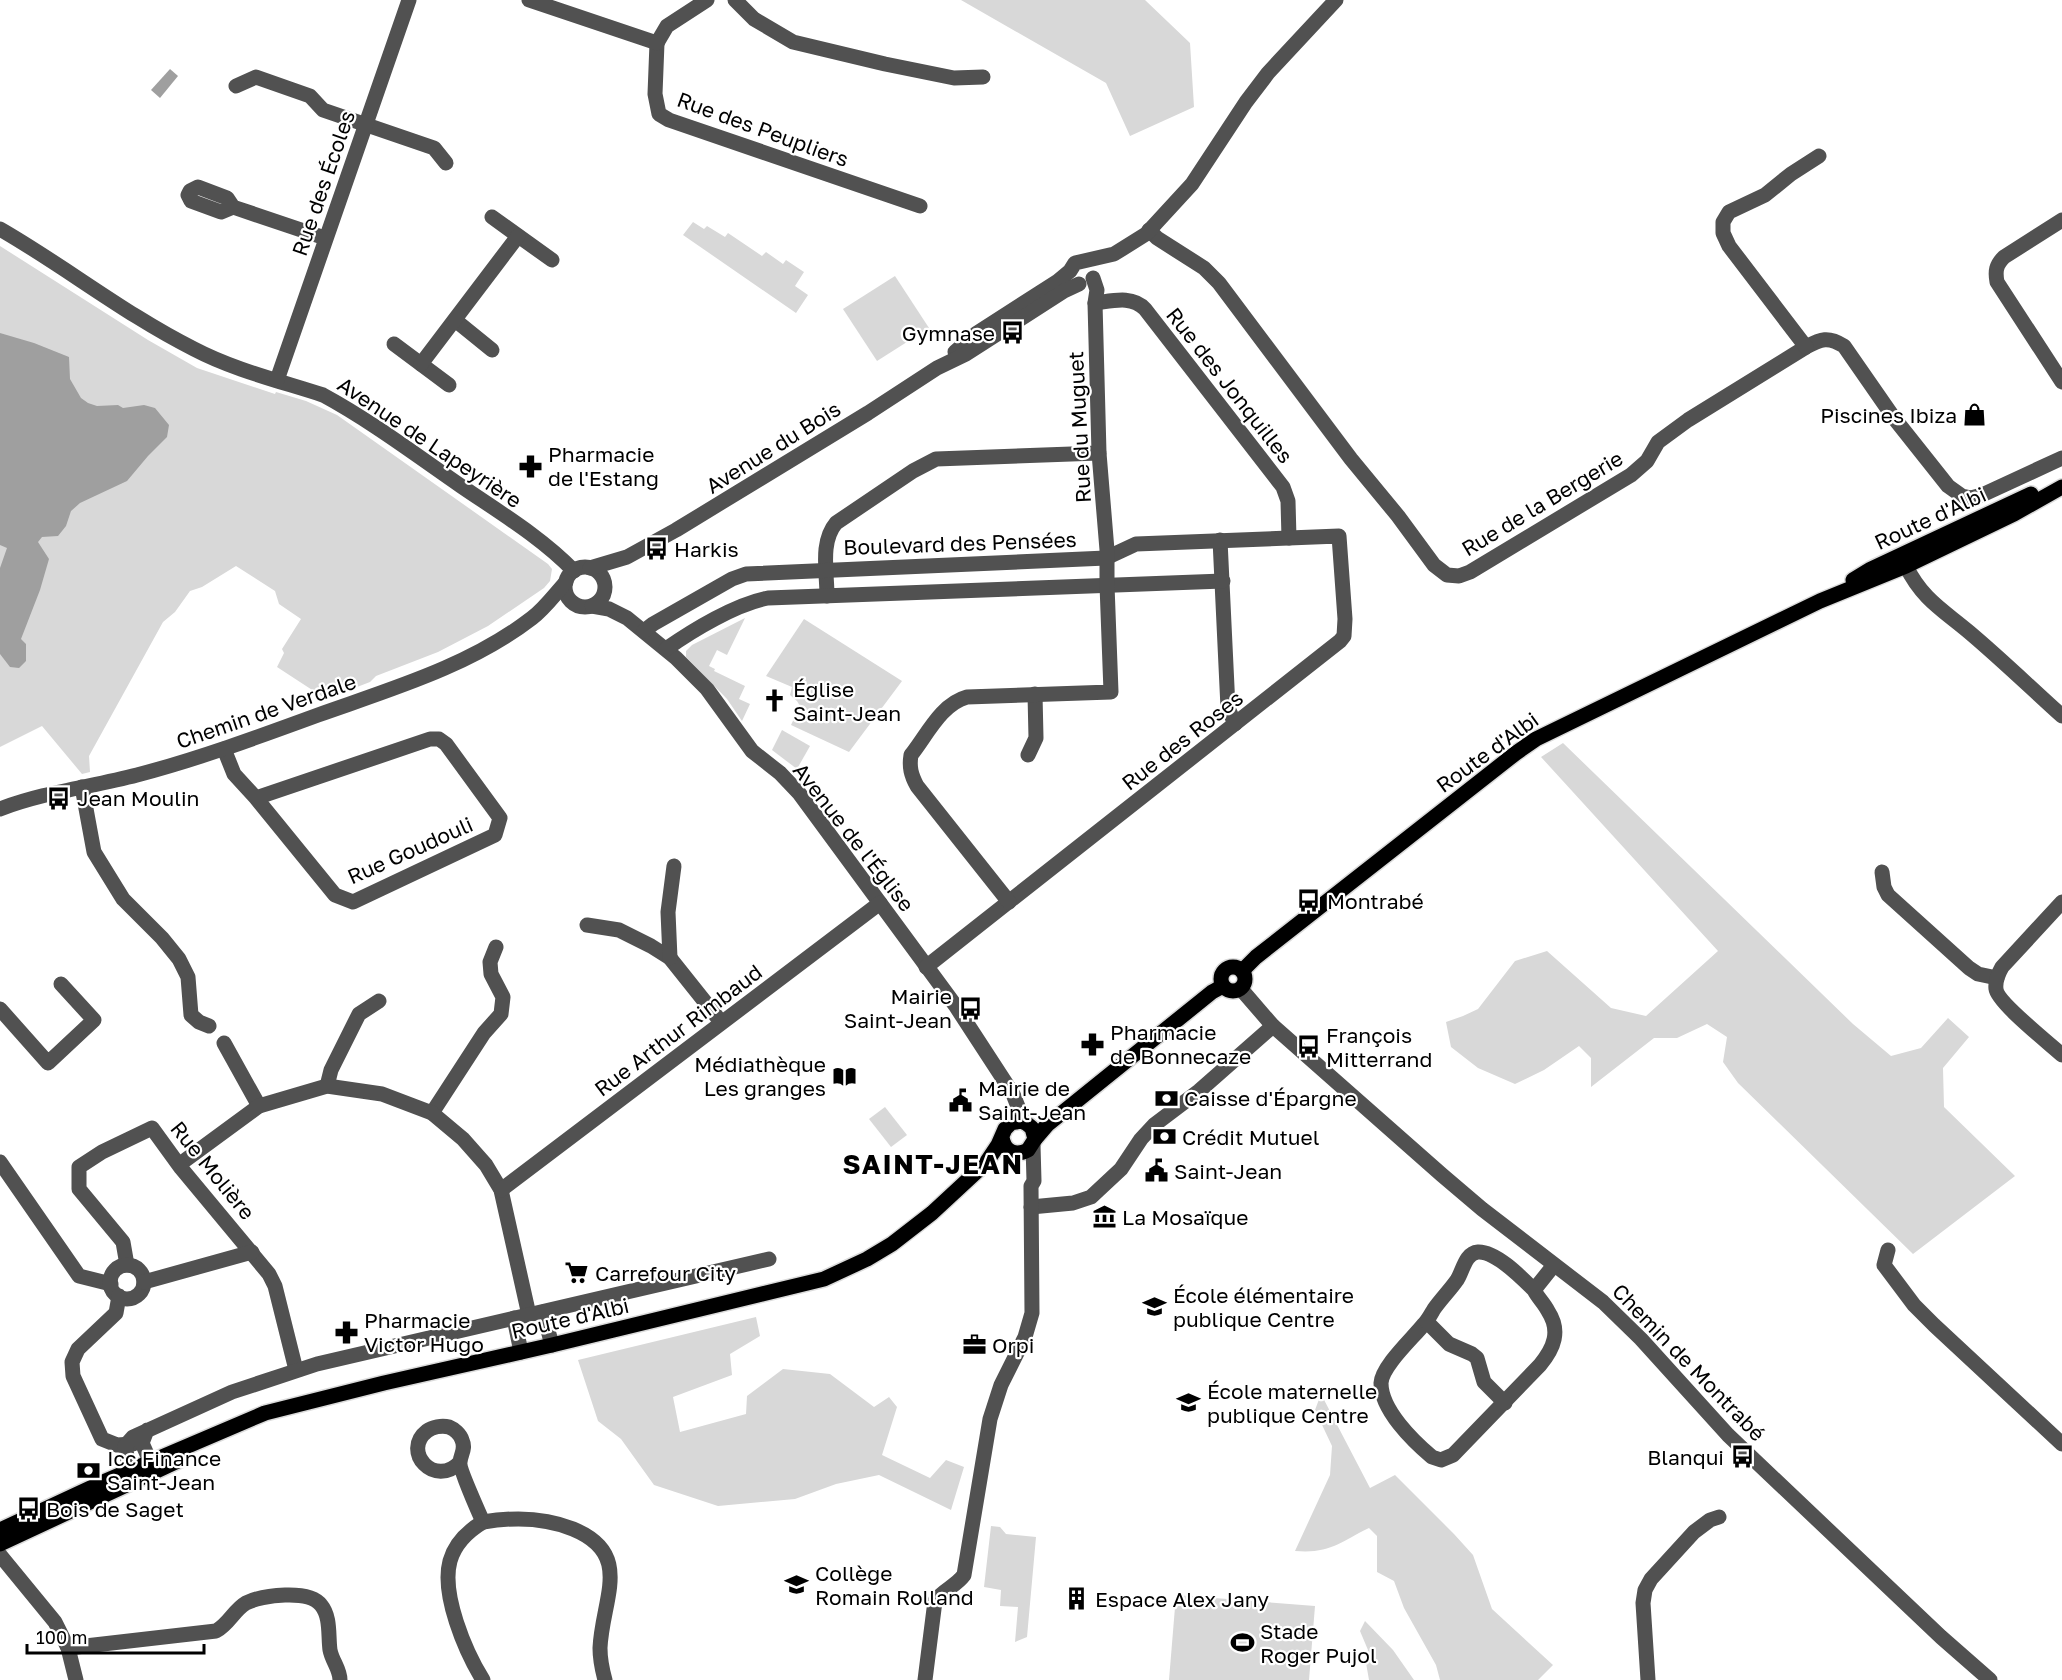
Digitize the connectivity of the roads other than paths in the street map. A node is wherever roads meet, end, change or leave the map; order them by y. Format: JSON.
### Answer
{"nodes":[{"id":1,"x":408,"y":0,"type":"edge"},
{"id":2,"x":529,"y":0,"type":"edge"},
{"id":3,"x":707,"y":0,"type":"edge"},
{"id":4,"x":735,"y":0,"type":"edge"},
{"id":5,"x":1336,"y":0,"type":"edge"},
{"id":6,"x":657,"y":43,"type":"junction"},
{"id":7,"x":983,"y":77,"type":"dead end"},
{"id":8,"x":237,"y":86,"type":"dead end"},
{"id":9,"x":366,"y":125,"type":"junction"},
{"id":10,"x":1819,"y":156,"type":"dead end"},
{"id":11,"x":446,"y":163,"type":"dead end"},
{"id":12,"x":920,"y":206,"type":"dead end"},
{"id":13,"x":233,"y":207,"type":"dead end"},
{"id":14,"x":492,"y":217,"type":"dead end"},
{"id":15,"x":2062,"y":220,"type":"edge"},
{"id":16,"x":0,"y":229,"type":"edge"},
{"id":17,"x":1147,"y":232,"type":"junction"},
{"id":18,"x":518,"y":236,"type":"junction"},
{"id":19,"x":326,"y":238,"type":"junction"},
{"id":20,"x":1114,"y":254,"type":"junction"},
{"id":21,"x":552,"y":261,"type":"dead end"},
{"id":22,"x":1084,"y":278,"type":"junction"},
{"id":23,"x":1095,"y":303,"type":"junction"},
{"id":24,"x":455,"y":320,"type":"junction"},
{"id":25,"x":393,"y":344,"type":"dead end"},
{"id":26,"x":1806,"y":347,"type":"junction"},
{"id":27,"x":492,"y":350,"type":"dead end"},
{"id":28,"x":421,"y":364,"type":"junction"},
{"id":29,"x":277,"y":380,"type":"junction"},
{"id":30,"x":2062,"y":382,"type":"edge"},
{"id":31,"x":449,"y":385,"type":"dead end"},
{"id":32,"x":1099,"y":453,"type":"junction"},
{"id":33,"x":2062,"y":458,"type":"edge"},
{"id":34,"x":2062,"y":481,"type":"edge"},
{"id":35,"x":2062,"y":488,"type":"edge"},
{"id":36,"x":2062,"y":494,"type":"edge"},
{"id":37,"x":2034,"y":502,"type":"junction"},
{"id":38,"x":1289,"y":538,"type":"junction"},
{"id":39,"x":1220,"y":540,"type":"junction"},
{"id":40,"x":627,"y":557,"type":"junction"},
{"id":41,"x":1107,"y":558,"type":"junction"},
{"id":42,"x":1906,"y":566,"type":"junction"},
{"id":43,"x":590,"y":568,"type":"junction"},
{"id":44,"x":826,"y":569,"type":"junction"},
{"id":45,"x":570,"y":576,"type":"junction"},
{"id":46,"x":1223,"y":580,"type":"junction"},
{"id":47,"x":1107,"y":585,"type":"junction"},
{"id":48,"x":605,"y":586,"type":"junction"},
{"id":49,"x":827,"y":596,"type":"junction"},
{"id":50,"x":1820,"y":601,"type":"junction"},
{"id":51,"x":575,"y":604,"type":"junction"},
{"id":52,"x":592,"y":606,"type":"junction"},
{"id":53,"x":532,"y":618,"type":"junction"},
{"id":54,"x":627,"y":618,"type":"junction"},
{"id":55,"x":644,"y":631,"type":"junction"},
{"id":56,"x":666,"y":650,"type":"junction"},
{"id":57,"x":1035,"y":694,"type":"junction"},
{"id":58,"x":2062,"y":716,"type":"edge"},
{"id":59,"x":1235,"y":724,"type":"junction"},
{"id":60,"x":224,"y":749,"type":"junction"},
{"id":61,"x":1028,"y":755,"type":"dead end"},
{"id":62,"x":82,"y":787,"type":"junction"},
{"id":63,"x":256,"y":798,"type":"junction"},
{"id":64,"x":0,"y":808,"type":"edge"},
{"id":65,"x":674,"y":866,"type":"dead end"},
{"id":66,"x":1882,"y":872,"type":"dead end"},
{"id":67,"x":1009,"y":902,"type":"junction"},
{"id":68,"x":2062,"y":902,"type":"edge"},
{"id":69,"x":880,"y":903,"type":"junction"},
{"id":70,"x":587,"y":925,"type":"dead end"},
{"id":71,"x":496,"y":947,"type":"dead end"},
{"id":72,"x":670,"y":958,"type":"junction"},
{"id":73,"x":926,"y":967,"type":"junction"},
{"id":74,"x":1242,"y":970,"type":"junction"},
{"id":75,"x":1997,"y":978,"type":"junction"},
{"id":76,"x":61,"y":984,"type":"dead end"},
{"id":77,"x":1223,"y":986,"type":"junction"},
{"id":78,"x":1241,"y":989,"type":"junction"},
{"id":79,"x":379,"y":1001,"type":"dead end"},
{"id":80,"x":0,"y":1009,"type":"edge"},
{"id":81,"x":721,"y":1022,"type":"junction"},
{"id":82,"x":209,"y":1026,"type":"dead end"},
{"id":83,"x":1273,"y":1026,"type":"junction"},
{"id":84,"x":1154,"y":1038,"type":"junction"},
{"id":85,"x":224,"y":1043,"type":"dead end"},
{"id":86,"x":2062,"y":1055,"type":"edge"},
{"id":87,"x":1000,"y":1076,"type":"junction"},
{"id":88,"x":327,"y":1086,"type":"junction"},
{"id":89,"x":259,"y":1106,"type":"junction"},
{"id":90,"x":432,"y":1113,"type":"junction"},
{"id":91,"x":1025,"y":1123,"type":"junction"},
{"id":92,"x":1005,"y":1131,"type":"junction"},
{"id":93,"x":1034,"y":1142,"type":"junction"},
{"id":94,"x":1016,"y":1153,"type":"junction"},
{"id":95,"x":0,"y":1162,"type":"edge"},
{"id":96,"x":180,"y":1164,"type":"junction"},
{"id":97,"x":1031,"y":1186,"type":"junction"},
{"id":98,"x":501,"y":1190,"type":"junction"},
{"id":99,"x":939,"y":1206,"type":"junction"},
{"id":100,"x":1031,"y":1207,"type":"junction"},
{"id":101,"x":1888,"y":1250,"type":"dead end"},
{"id":102,"x":252,"y":1252,"type":"junction"},
{"id":103,"x":769,"y":1259,"type":"dead end"},
{"id":104,"x":127,"y":1265,"type":"junction"},
{"id":105,"x":1554,"y":1265,"type":"junction"},
{"id":106,"x":144,"y":1282,"type":"junction"},
{"id":107,"x":115,"y":1290,"type":"junction"},
{"id":108,"x":1534,"y":1290,"type":"junction"},
{"id":109,"x":529,"y":1315,"type":"junction"},
{"id":110,"x":1427,"y":1322,"type":"junction"},
{"id":111,"x":552,"y":1345,"type":"junction"},
{"id":112,"x":521,"y":1352,"type":"junction"},
{"id":113,"x":296,"y":1370,"type":"junction"},
{"id":114,"x":1504,"y":1403,"type":"junction"},
{"id":115,"x":144,"y":1437,"type":"junction"},
{"id":116,"x":2062,"y":1444,"type":"edge"},
{"id":117,"x":125,"y":1446,"type":"junction"},
{"id":118,"x":460,"y":1462,"type":"dead end"},
{"id":119,"x":149,"y":1468,"type":"junction"},
{"id":120,"x":130,"y":1471,"type":"junction"},
{"id":121,"x":1719,"y":1517,"type":"dead end"},
{"id":122,"x":483,"y":1522,"type":"junction"},
{"id":123,"x":0,"y":1530,"type":"edge"},
{"id":124,"x":0,"y":1544,"type":"edge"},
{"id":125,"x":0,"y":1555,"type":"edge"},
{"id":126,"x":68,"y":1648,"type":"junction"},
{"id":127,"x":76,"y":1680,"type":"edge"},
{"id":128,"x":340,"y":1680,"type":"edge"},
{"id":129,"x":483,"y":1680,"type":"edge"},
{"id":130,"x":605,"y":1680,"type":"edge"},
{"id":131,"x":925,"y":1680,"type":"edge"},
{"id":132,"x":1648,"y":1680,"type":"edge"},
{"id":133,"x":1990,"y":1680,"type":"edge"}],
"edges":[{"from":1,"to":9,"type":"street","name":"Rue des Écoles"},
{"from":2,"to":6,"type":"street"},
{"from":3,"to":6,"type":"street"},
{"from":4,"to":7,"type":"street"},
{"from":5,"to":17,"type":"street"},
{"from":6,"to":12,"type":"street","name":"Rue des Peupliers"},
{"from":8,"to":9,"type":"street"},
{"from":9,"to":11,"type":"street"},
{"from":9,"to":19,"type":"street","name":"Rue des Écoles"},
{"from":10,"to":26,"type":"street"},
{"from":13,"to":19,"type":"street"},
{"from":14,"to":18,"type":"street"},
{"from":15,"to":30,"type":"street"},
{"from":16,"to":29,"type":"street","name":"Avenue de Lapeyrière"},
{"from":17,"to":20,"type":"street"},
{"from":17,"to":26,"type":"street","name":"Rue de la Bergerie"},
{"from":18,"to":21,"type":"street"},
{"from":18,"to":24,"type":"street"},
{"from":19,"to":29,"type":"street","name":"Rue des Écoles"},
{"from":20,"to":22,"type":"street","name":"Avenue du Bois"},
{"from":20,"to":22,"type":"street","name":"Rue du Muguet"},
{"from":22,"to":23,"type":"street","name":"Rue du Muguet"},
{"from":22,"to":40,"type":"street","name":"Avenue du Bois"},
{"from":23,"to":32,"type":"street","name":"Rue du Muguet"},
{"from":23,"to":38,"type":"street","name":"Rue des Jonquilles"},
{"from":24,"to":27,"type":"street"},
{"from":24,"to":28,"type":"street"},
{"from":25,"to":28,"type":"street"},
{"from":26,"to":33,"type":"street","name":"Rue de la Bergerie"},
{"from":28,"to":31,"type":"street"},
{"from":29,"to":45,"type":"street","name":"Avenue de Lapeyrière"},
{"from":32,"to":41,"type":"street","name":"Rue du Muguet"},
{"from":32,"to":44,"type":"street"},
{"from":34,"to":50,"type":"main road","name":"Route d'Albi"},
{"from":35,"to":37,"type":"main road","name":"Route d'Albi"},
{"from":36,"to":37,"type":"main road"},
{"from":37,"to":42,"type":"main road","name":"Route d'Albi"},
{"from":38,"to":39,"type":"street","name":"Boulevard des Pensées"},
{"from":38,"to":59,"type":"street","name":"Rue des Roses"},
{"from":39,"to":41,"type":"street","name":"Boulevard des Pensées"},
{"from":39,"to":46,"type":"street"},
{"from":40,"to":43,"type":"street","name":"Avenue du Bois"},
{"from":40,"to":48,"type":"street","name":"Avenue du Bois"},
{"from":41,"to":44,"type":"street","name":"Boulevard des Pensées"},
{"from":41,"to":47,"type":"street","name":"Rue du Muguet"},
{"from":42,"to":50,"type":"main road","name":"Route d'Albi"},
{"from":42,"to":58,"type":"street"},
{"from":43,"to":45,"type":"street"},
{"from":43,"to":48,"type":"street"},
{"from":44,"to":49,"type":"street"},
{"from":44,"to":55,"type":"street","name":"Boulevard des Pensées"},
{"from":45,"to":51,"type":"street"},
{"from":45,"to":53,"type":"street","name":"Chemin de Verdale"},
{"from":46,"to":47,"type":"street"},
{"from":46,"to":59,"type":"street"},
{"from":47,"to":49,"type":"street"},
{"from":47,"to":57,"type":"street","name":"Rue du Muguet"},
{"from":48,"to":52,"type":"street"},
{"from":48,"to":54,"type":"street","name":"Avenue de l'Église"},
{"from":49,"to":56,"type":"street"},
{"from":50,"to":74,"type":"main road","name":"Route d'Albi"},
{"from":51,"to":52,"type":"street"},
{"from":51,"to":53,"type":"street","name":"Chemin de Verdale"},
{"from":52,"to":54,"type":"street","name":"Avenue de l'Église"},
{"from":53,"to":60,"type":"street","name":"Chemin de Verdale"},
{"from":54,"to":55,"type":"street","name":"Avenue de l'Église"},
{"from":55,"to":56,"type":"street","name":"Avenue de l'Église"},
{"from":56,"to":69,"type":"street","name":"Avenue de l'Église"},
{"from":57,"to":61,"type":"street"},
{"from":57,"to":67,"type":"street"},
{"from":59,"to":67,"type":"street","name":"Rue des Roses"},
{"from":60,"to":62,"type":"street","name":"Chemin de Verdale"},
{"from":60,"to":63,"type":"street","name":"Rue Goudouli"},
{"from":62,"to":64,"type":"street","name":"Chemin de Verdale"},
{"from":62,"to":82,"type":"street"},
{"from":63,"to":63,"type":"street","name":"Rue Goudouli"},
{"from":65,"to":72,"type":"street"},
{"from":66,"to":75,"type":"street"},
{"from":67,"to":73,"type":"street","name":"Rue des Roses"},
{"from":68,"to":75,"type":"street"},
{"from":69,"to":73,"type":"street","name":"Avenue de l'Église"},
{"from":69,"to":81,"type":"street","name":"Rue Arthur Rimbaud"},
{"from":70,"to":72,"type":"street"},
{"from":71,"to":90,"type":"street"},
{"from":72,"to":81,"type":"street"},
{"from":73,"to":87,"type":"street","name":"Avenue de l'Église"},
{"from":74,"to":77,"type":"main road"},
{"from":74,"to":78,"type":"main road"},
{"from":75,"to":86,"type":"street"},
{"from":76,"to":80,"type":"street"},
{"from":77,"to":78,"type":"main road"},
{"from":77,"to":84,"type":"main road"},
{"from":78,"to":83,"type":"street","name":"Chemin de Montrabé"},
{"from":79,"to":88,"type":"street"},
{"from":81,"to":98,"type":"street","name":"Rue Arthur Rimbaud"},
{"from":83,"to":100,"type":"street"},
{"from":83,"to":105,"type":"street","name":"Chemin de Montrabé"},
{"from":84,"to":91,"type":"main road"},
{"from":84,"to":93,"type":"main road"},
{"from":85,"to":89,"type":"street"},
{"from":87,"to":91,"type":"street","name":"Avenue de l'Église"},
{"from":87,"to":92,"type":"street","name":"Avenue de l'Église"},
{"from":88,"to":89,"type":"street"},
{"from":88,"to":90,"type":"street"},
{"from":89,"to":96,"type":"street"},
{"from":90,"to":98,"type":"street"},
{"from":91,"to":92,"type":"main road"},
{"from":91,"to":93,"type":"main road"},
{"from":92,"to":94,"type":"main road"},
{"from":92,"to":99,"type":"main road","name":"Route d'Albi"},
{"from":93,"to":94,"type":"main road"},
{"from":93,"to":97,"type":"street"},
{"from":94,"to":97,"type":"street"},
{"from":94,"to":99,"type":"main road","name":"Route d'Albi"},
{"from":95,"to":107,"type":"street"},
{"from":96,"to":102,"type":"street","name":"Rue Molière"},
{"from":96,"to":104,"type":"street","name":"Rue Molière"},
{"from":97,"to":100,"type":"street"},
{"from":98,"to":109,"type":"street"},
{"from":99,"to":111,"type":"main road","name":"Route d'Albi"},
{"from":100,"to":131,"type":"street"},
{"from":101,"to":116,"type":"street"},
{"from":102,"to":106,"type":"street","name":"Rue Molière"},
{"from":102,"to":113,"type":"street","name":"Rue Molière"},
{"from":103,"to":109,"type":"street"},
{"from":104,"to":106,"type":"street"},
{"from":104,"to":107,"type":"street"},
{"from":105,"to":108,"type":"street"},
{"from":105,"to":133,"type":"street","name":"Chemin de Montrabé"},
{"from":106,"to":107,"type":"street"},
{"from":107,"to":117,"type":"street"},
{"from":108,"to":110,"type":"street"},
{"from":108,"to":114,"type":"street"},
{"from":109,"to":111,"type":"street"},
{"from":109,"to":112,"type":"street"},
{"from":109,"to":113,"type":"street"},
{"from":110,"to":114,"type":"street"},
{"from":110,"to":114,"type":"street"},
{"from":111,"to":112,"type":"main road","name":"Route d'Albi"},
{"from":112,"to":119,"type":"main road","name":"Route d'Albi"},
{"from":113,"to":115,"type":"street"},
{"from":115,"to":117,"type":"street"},
{"from":115,"to":119,"type":"street"},
{"from":117,"to":120,"type":"street"},
{"from":118,"to":122,"type":"street"},
{"from":119,"to":120,"type":"street"},
{"from":119,"to":124,"type":"main road","name":"Route d'Albi"},
{"from":120,"to":123,"type":"main road"},
{"from":121,"to":132,"type":"street"},
{"from":122,"to":129,"type":"street"},
{"from":122,"to":130,"type":"street"},
{"from":125,"to":126,"type":"street"},
{"from":126,"to":127,"type":"street"},
{"from":126,"to":128,"type":"street"}]}
